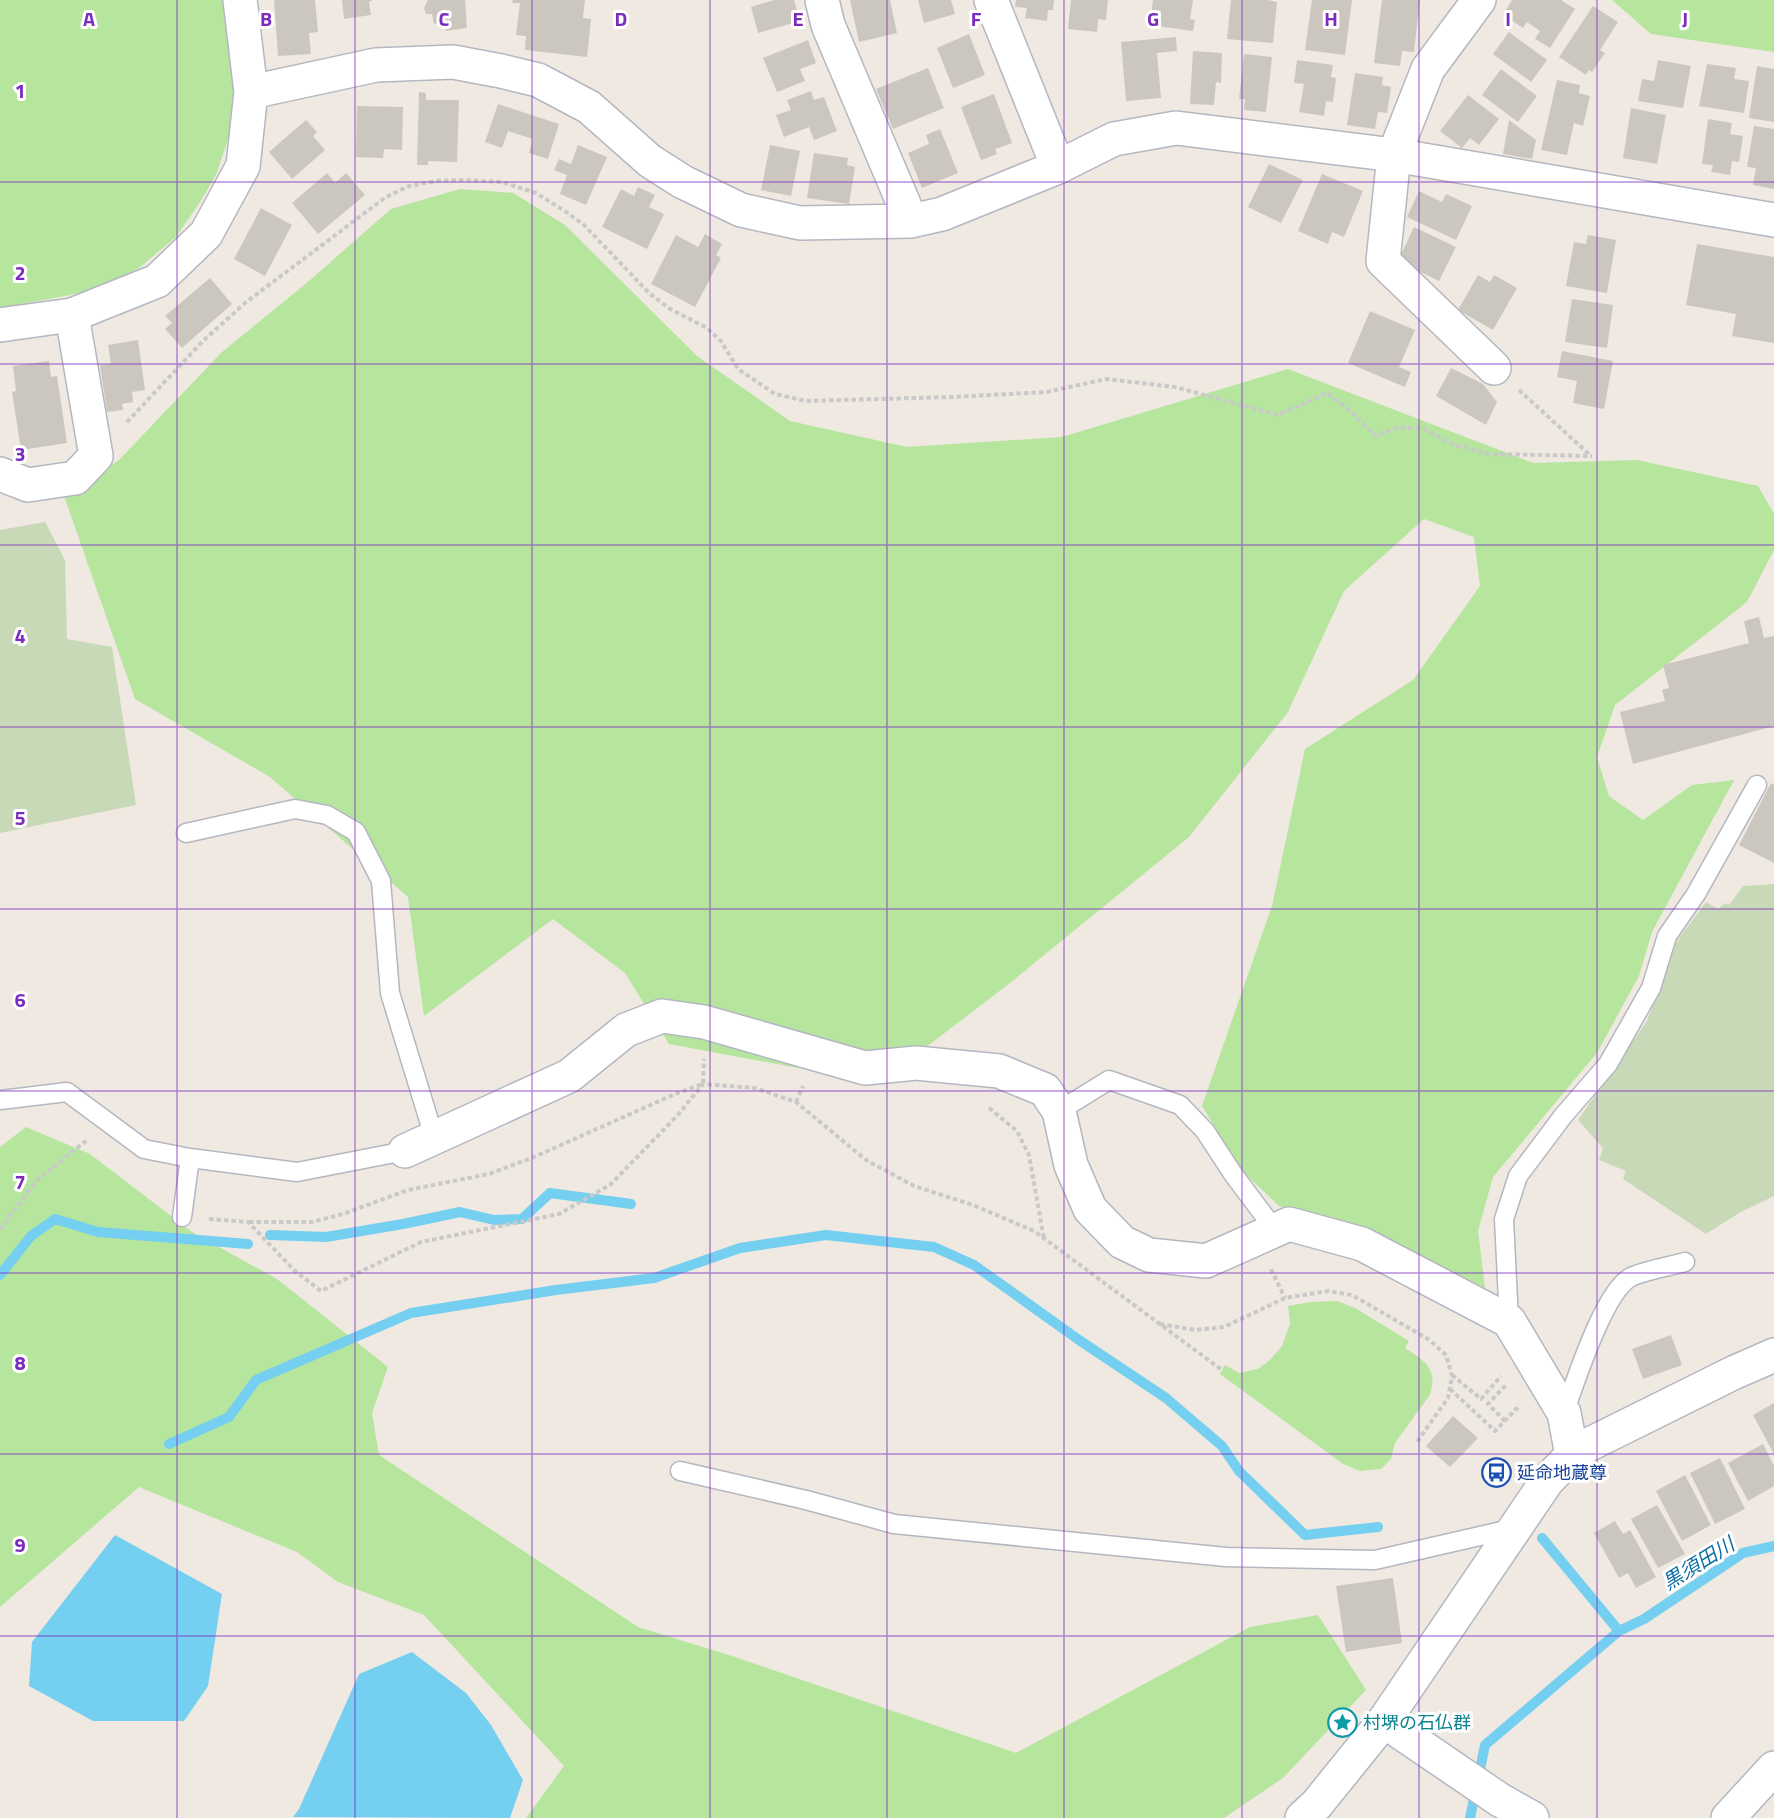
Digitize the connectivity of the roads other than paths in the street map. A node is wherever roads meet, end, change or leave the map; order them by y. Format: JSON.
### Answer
{"nodes":[{"id":1,"x":240,"y":0,"type":"edge"},
{"id":2,"x":822,"y":0,"type":"edge"},
{"id":3,"x":991,"y":0,"type":"edge"},
{"id":4,"x":1479,"y":0,"type":"edge"},
{"id":5,"x":251,"y":92,"type":"junction"},
{"id":6,"x":1394,"y":155,"type":"junction"},
{"id":7,"x":1058,"y":167,"type":"junction"},
{"id":8,"x":1774,"y":220,"type":"edge"},
{"id":9,"x":911,"y":221,"type":"junction"},
{"id":10,"x":72,"y":315,"type":"junction"},
{"id":11,"x":0,"y":325,"type":"edge"},
{"id":12,"x":1494,"y":368,"type":"dead end"},
{"id":13,"x":0,"y":474,"type":"edge"},
{"id":14,"x":1757,"y":785,"type":"dead end"},
{"id":15,"x":186,"y":833,"type":"dead end"},
{"id":16,"x":0,"y":1100,"type":"edge"},
{"id":17,"x":1059,"y":1111,"type":"junction"},
{"id":18,"x":434,"y":1137,"type":"junction"},
{"id":19,"x":405,"y":1151,"type":"joint"},
{"id":20,"x":190,"y":1158,"type":"junction"},
{"id":21,"x":182,"y":1217,"type":"road end"},
{"id":22,"x":1275,"y":1230,"type":"junction"},
{"id":23,"x":1684,"y":1262,"type":"dead end"},
{"id":24,"x":1509,"y":1321,"type":"junction"},
{"id":25,"x":1774,"y":1355,"type":"edge"},
{"id":26,"x":1563,"y":1413,"type":"junction"},
{"id":27,"x":1572,"y":1455,"type":"junction"},
{"id":28,"x":680,"y":1471,"type":"dead end"},
{"id":29,"x":1515,"y":1528,"type":"junction"},
{"id":30,"x":1384,"y":1721,"type":"junction"},
{"id":31,"x":1774,"y":1768,"type":"edge"},
{"id":32,"x":1497,"y":1809,"type":"edge"},
{"id":33,"x":1302,"y":1818,"type":"edge"},
{"id":34,"x":1532,"y":1818,"type":"edge"},
{"id":35,"x":1728,"y":1818,"type":"edge"}],
"edges":[{"from":1,"to":5,"type":"street"},
{"from":2,"to":9,"type":"street"},
{"from":3,"to":7,"type":"street"},
{"from":4,"to":6,"type":"street"},
{"from":5,"to":9,"type":"street"},
{"from":5,"to":10,"type":"street"},
{"from":6,"to":7,"type":"street"},
{"from":6,"to":8,"type":"street"},
{"from":6,"to":12,"type":"street"},
{"from":7,"to":9,"type":"street"},
{"from":10,"to":11,"type":"street"},
{"from":10,"to":13,"type":"street"},
{"from":14,"to":24,"type":"lane"},
{"from":15,"to":18,"type":"lane"},
{"from":16,"to":20,"type":"lane"},
{"from":17,"to":18,"type":"street"},
{"from":17,"to":22,"type":"lane"},
{"from":17,"to":22,"type":"street"},
{"from":18,"to":19,"type":"street"},
{"from":19,"to":20,"type":"lane"},
{"from":20,"to":21,"type":"lane"},
{"from":22,"to":24,"type":"street"},
{"from":23,"to":26,"type":"lane"},
{"from":24,"to":26,"type":"street"},
{"from":25,"to":27,"type":"street"},
{"from":26,"to":27,"type":"street"},
{"from":27,"to":29,"type":"street"},
{"from":28,"to":29,"type":"lane"},
{"from":29,"to":30,"type":"street"},
{"from":30,"to":32,"type":"street"},
{"from":30,"to":33,"type":"street"},
{"from":31,"to":35,"type":"street"},
{"from":32,"to":34,"type":"street"}]}
